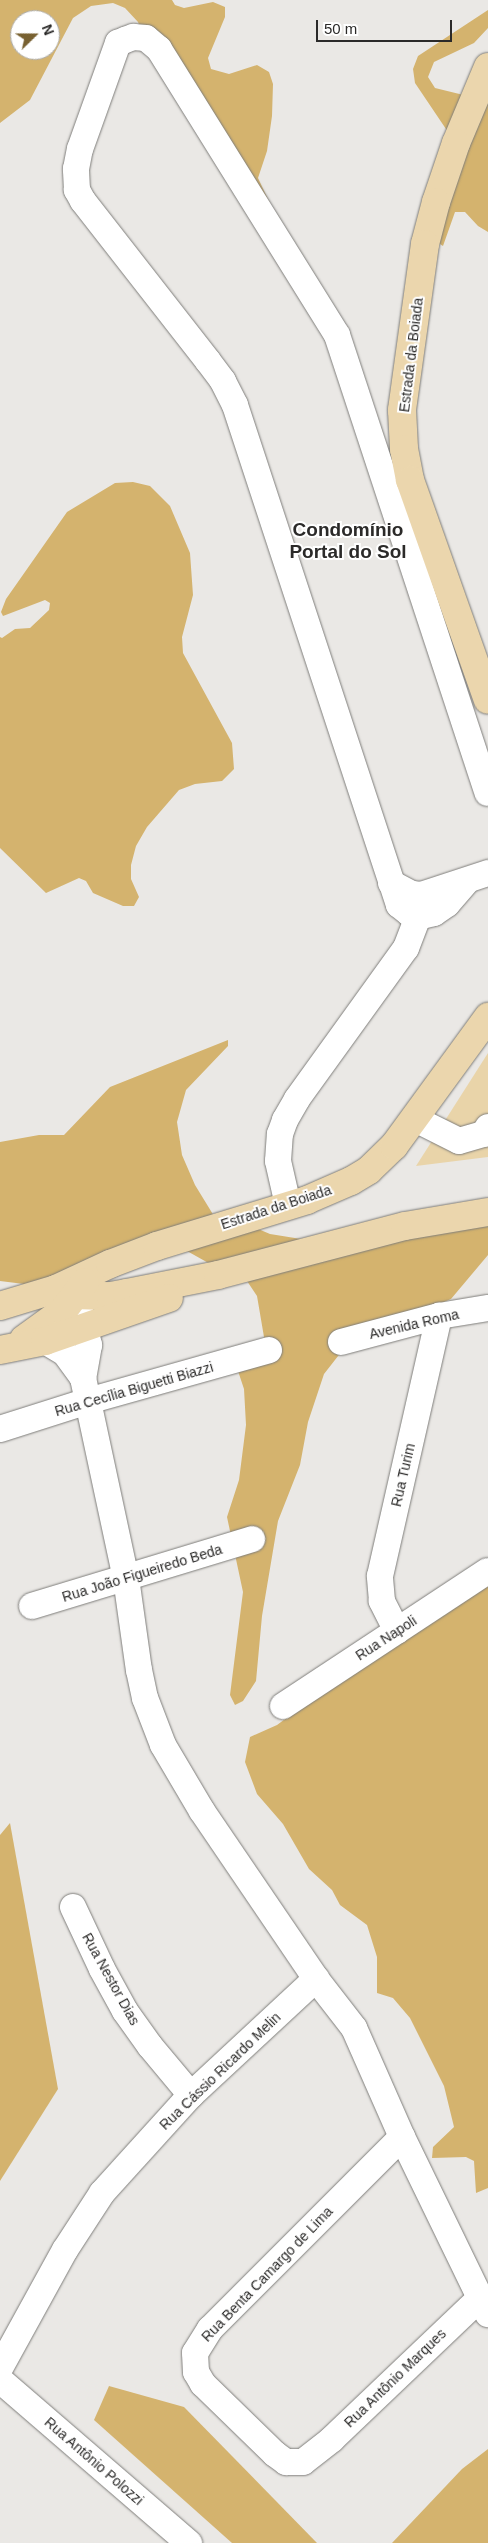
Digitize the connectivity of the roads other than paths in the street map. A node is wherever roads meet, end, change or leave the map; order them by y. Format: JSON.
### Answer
{"nodes":[{"id":1,"x":488,"y":67,"type":"edge"},
{"id":2,"x":488,"y":700,"type":"edge"},
{"id":3,"x":488,"y":793,"type":"edge"},
{"id":4,"x":478,"y":877,"type":"edge"},
{"id":5,"x":391,"y":883,"type":"junction"},
{"id":6,"x":418,"y":917,"type":"junction"},
{"id":7,"x":488,"y":1017,"type":"edge"},
{"id":8,"x":415,"y":1119,"type":"junction"},
{"id":9,"x":488,"y":1128,"type":"edge"},
{"id":10,"x":297,"y":1202,"type":"junction"},
{"id":11,"x":488,"y":1212,"type":"edge"},
{"id":12,"x":157,"y":1246,"type":"junction"},
{"id":13,"x":218,"y":1275,"type":"junction"},
{"id":14,"x":147,"y":1289,"type":"junction"},
{"id":15,"x":66,"y":1292,"type":"junction"},
{"id":16,"x":0,"y":1306,"type":"edge"},
{"id":17,"x":488,"y":1308,"type":"edge"},
{"id":18,"x":438,"y":1316,"type":"junction"},
{"id":19,"x":84,"y":1329,"type":"junction"},
{"id":20,"x":45,"y":1341,"type":"junction"},
{"id":21,"x":341,"y":1342,"type":"dead end"},
{"id":22,"x":5,"y":1349,"type":"edge"},
{"id":23,"x":270,"y":1350,"type":"dead end"},
{"id":24,"x":86,"y":1390,"type":"junction"},
{"id":25,"x":0,"y":1429,"type":"edge"},
{"id":26,"x":252,"y":1540,"type":"dead end"},
{"id":27,"x":488,"y":1571,"type":"edge"},
{"id":28,"x":126,"y":1578,"type":"junction"},
{"id":29,"x":32,"y":1606,"type":"dead end"},
{"id":30,"x":397,"y":1631,"type":"junction"},
{"id":31,"x":283,"y":1706,"type":"dead end"},
{"id":32,"x":73,"y":1907,"type":"dead end"},
{"id":33,"x":316,"y":1979,"type":"junction"},
{"id":34,"x":191,"y":2095,"type":"junction"},
{"id":35,"x":402,"y":2137,"type":"junction"},
{"id":36,"x":484,"y":2307,"type":"edge"},
{"id":37,"x":0,"y":2368,"type":"edge"},
{"id":38,"x":0,"y":2380,"type":"edge"},
{"id":39,"x":311,"y":2458,"type":"joint"},
{"id":40,"x":189,"y":2543,"type":"edge"}],
"edges":[{"from":1,"to":2,"type":"main road","name":"Estrada da Boiada"},
{"from":3,"to":5,"type":"street"},
{"from":4,"to":5,"type":"street"},
{"from":4,"to":6,"type":"street"},
{"from":5,"to":6,"type":"street"},
{"from":6,"to":10,"type":"street"},
{"from":7,"to":8,"type":"main road","name":"Estrada da Boiada"},
{"from":8,"to":9,"type":"street"},
{"from":8,"to":10,"type":"main road","name":"Estrada da Boiada"},
{"from":10,"to":12,"type":"main road","name":"Estrada da Boiada"},
{"from":11,"to":13,"type":"main road"},
{"from":12,"to":14,"type":"main road"},
{"from":12,"to":15,"type":"main road","name":"Estrada da Boiada"},
{"from":13,"to":14,"type":"main road"},
{"from":13,"to":19,"type":"main road"},
{"from":14,"to":15,"type":"main road"},
{"from":15,"to":16,"type":"main road"},
{"from":15,"to":19,"type":"street"},
{"from":15,"to":22,"type":"main road"},
{"from":17,"to":18,"type":"street","name":"Avenida Roma"},
{"from":18,"to":21,"type":"street","name":"Avenida Roma"},
{"from":18,"to":30,"type":"street","name":"Rua Turim"},
{"from":19,"to":20,"type":"main road"},
{"from":19,"to":24,"type":"street"},
{"from":20,"to":22,"type":"main road"},
{"from":20,"to":24,"type":"street"},
{"from":23,"to":24,"type":"street","name":"Rua Cecília Biguetti Biazzi"},
{"from":24,"to":25,"type":"street","name":"Rua Cecília Biguetti Biazzi"},
{"from":24,"to":28,"type":"street"},
{"from":26,"to":28,"type":"street","name":"Rua João Figueiredo Beda"},
{"from":27,"to":30,"type":"street","name":"Rua Napoli"},
{"from":28,"to":29,"type":"street","name":"Rua João Figueiredo Beda"},
{"from":28,"to":33,"type":"street"},
{"from":30,"to":31,"type":"street","name":"Rua Napoli"},
{"from":32,"to":34,"type":"street","name":"Rua Nestor Dias"},
{"from":33,"to":34,"type":"street","name":"Rua Cássio Ricardo Melin"},
{"from":33,"to":35,"type":"street"},
{"from":34,"to":37,"type":"street","name":"Rua Cássio Ricardo Melin"},
{"from":35,"to":36,"type":"street"},
{"from":35,"to":39,"type":"street","name":"Rua Benta Camargo de Lima"},
{"from":36,"to":39,"type":"street","name":"Rua Antônio Marques"},
{"from":38,"to":40,"type":"street","name":"Rua Antônio Polozzi"}]}
